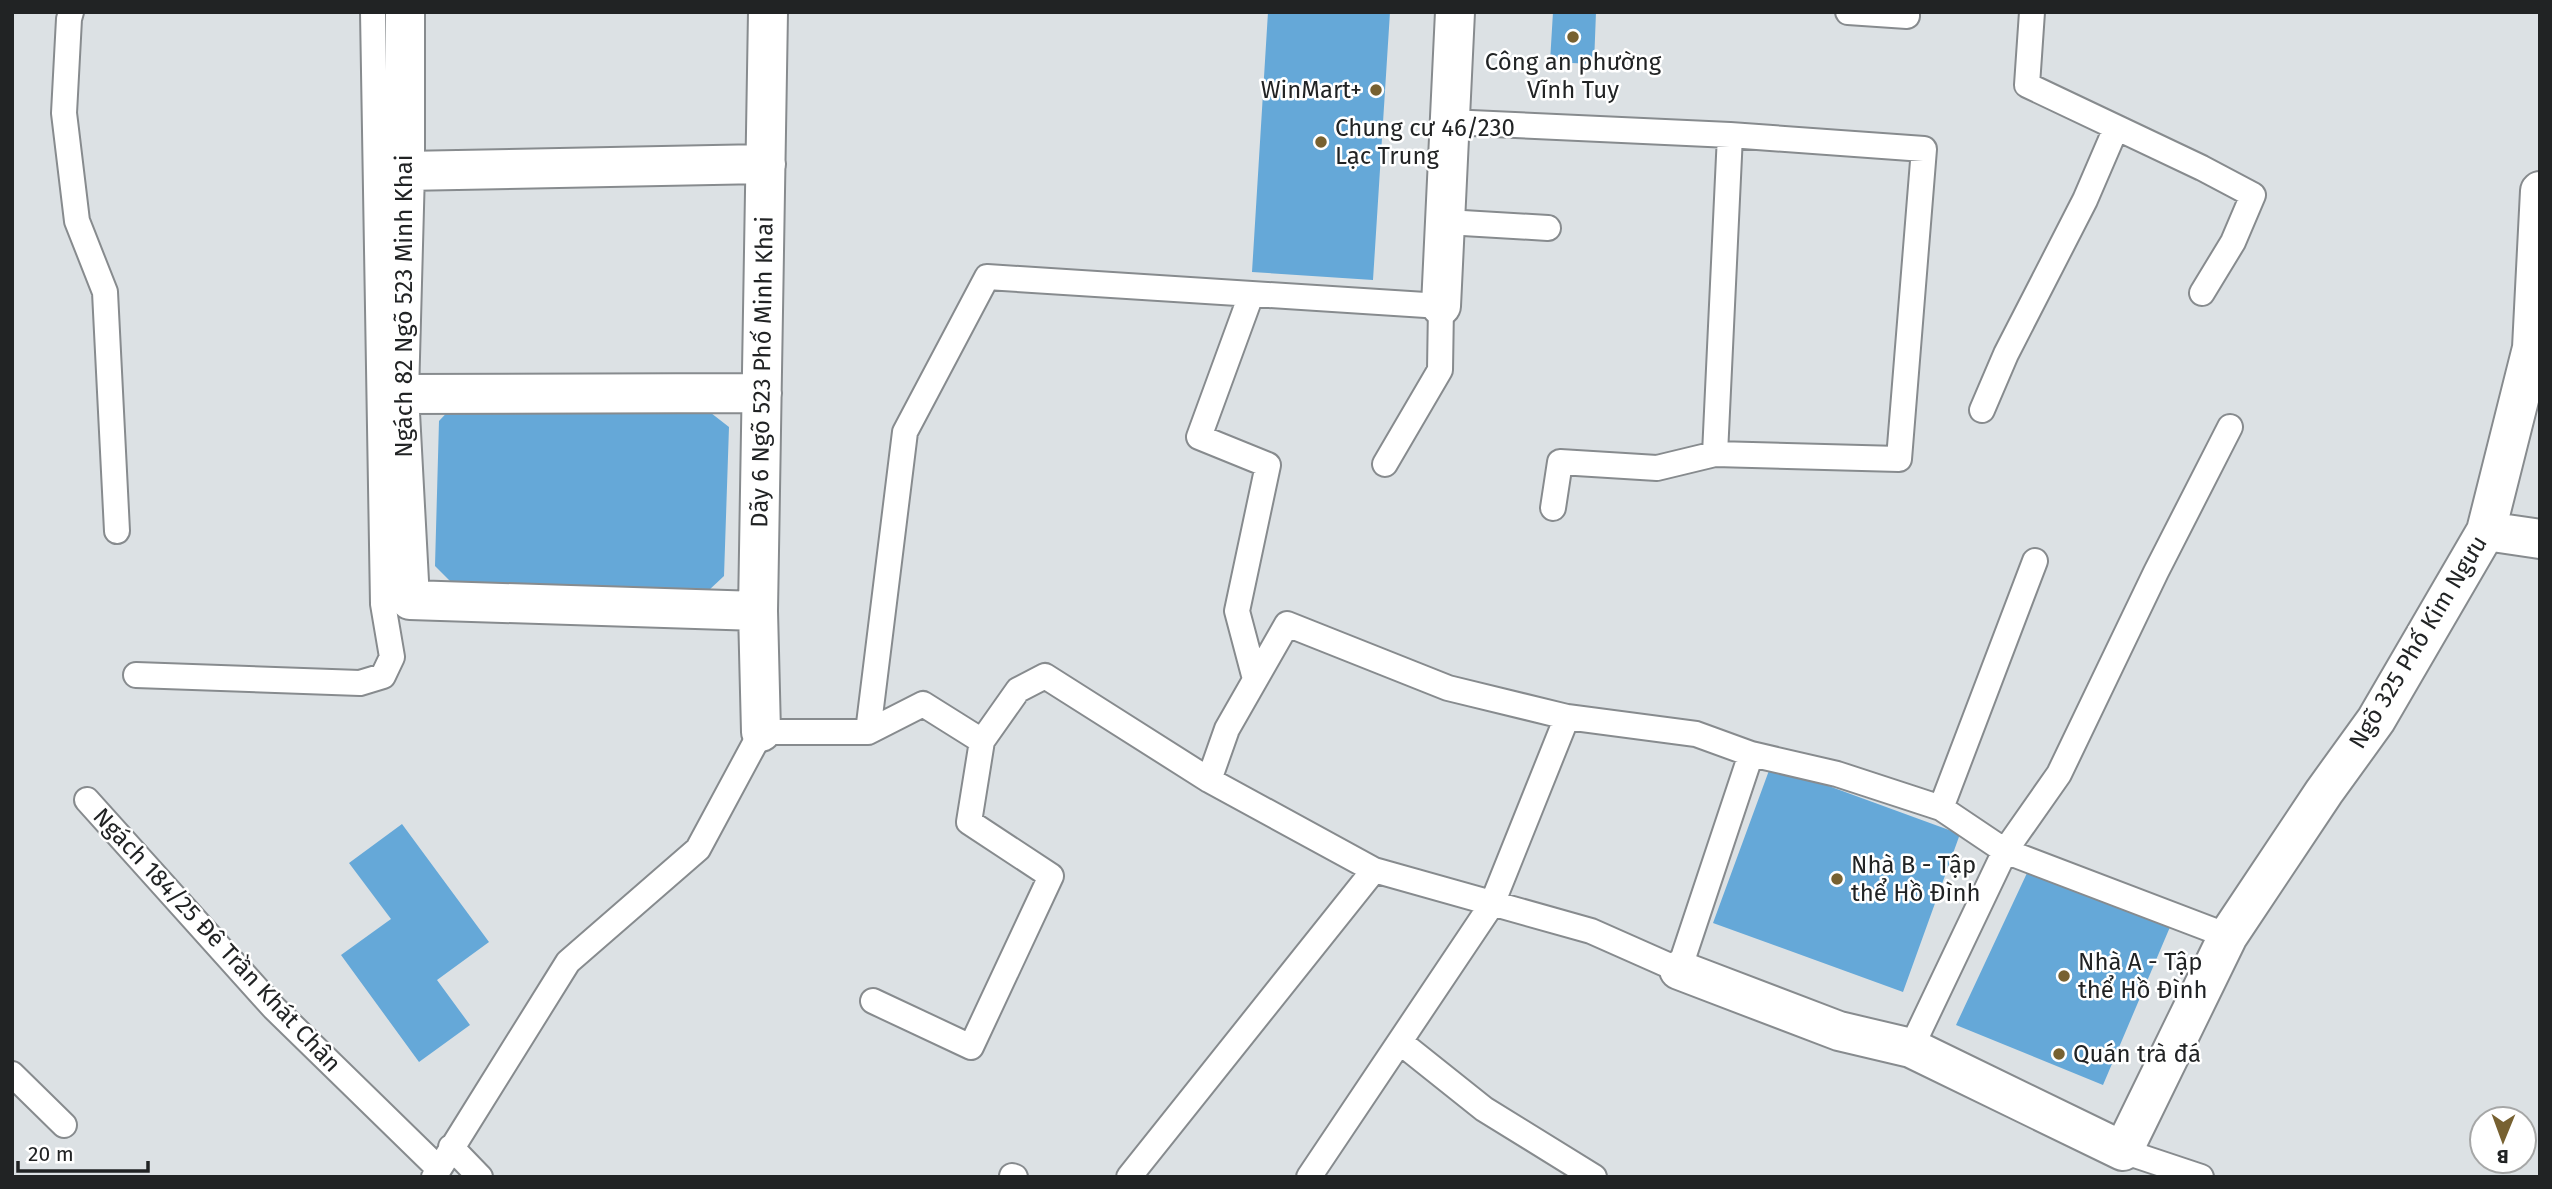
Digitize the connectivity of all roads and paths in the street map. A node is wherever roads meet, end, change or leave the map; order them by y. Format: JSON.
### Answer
{"nodes":[{"id":1,"x":71,"y":12,"type":"edge"},
{"id":2,"x":373,"y":12,"type":"edge"},
{"id":3,"x":405,"y":12,"type":"edge"},
{"id":4,"x":768,"y":12,"type":"edge"},
{"id":5,"x":1455,"y":12,"type":"edge"},
{"id":6,"x":1847,"y":12,"type":"edge"},
{"id":7,"x":1908,"y":12,"type":"edge"},
{"id":8,"x":2032,"y":12,"type":"edge"},
{"id":9,"x":1449,"y":122,"type":"junction"},
{"id":10,"x":2116,"y":128,"type":"junction"},
{"id":11,"x":1730,"y":135,"type":"junction"},
{"id":12,"x":766,"y":164,"type":"junction"},
{"id":13,"x":405,"y":171,"type":"junction"},
{"id":14,"x":2540,"y":191,"type":"edge"},
{"id":15,"x":1446,"y":222,"type":"junction"},
{"id":16,"x":1548,"y":228,"type":"dead end"},
{"id":17,"x":2202,"y":293,"type":"dead end"},
{"id":18,"x":1251,"y":295,"type":"junction"},
{"id":19,"x":1441,"y":306,"type":"junction"},
{"id":20,"x":762,"y":393,"type":"junction"},
{"id":21,"x":399,"y":394,"type":"junction"},
{"id":22,"x":1982,"y":410,"type":"dead end"},
{"id":23,"x":2230,"y":427,"type":"dead end"},
{"id":24,"x":1715,"y":454,"type":"junction"},
{"id":25,"x":1385,"y":464,"type":"dead end"},
{"id":26,"x":1553,"y":508,"type":"dead end"},
{"id":27,"x":117,"y":531,"type":"dead end"},
{"id":28,"x":2486,"y":531,"type":"junction"},
{"id":29,"x":2540,"y":539,"type":"edge"},
{"id":30,"x":2035,"y":561,"type":"dead end"},
{"id":31,"x":758,"y":611,"type":"junction"},
{"id":32,"x":135,"y":675,"type":"dead end"},
{"id":33,"x":1255,"y":679,"type":"junction"},
{"id":34,"x":1567,"y":717,"type":"junction"},
{"id":35,"x":761,"y":732,"type":"junction"},
{"id":36,"x":868,"y":732,"type":"junction"},
{"id":37,"x":982,"y":741,"type":"junction"},
{"id":38,"x":1751,"y":754,"type":"junction"},
{"id":39,"x":1209,"y":780,"type":"junction"},
{"id":40,"x":87,"y":800,"type":"dead end"},
{"id":41,"x":1941,"y":808,"type":"junction"},
{"id":42,"x":2006,"y":851,"type":"junction"},
{"id":43,"x":1374,"y":870,"type":"junction"},
{"id":44,"x":1492,"y":904,"type":"junction"},
{"id":45,"x":2228,"y":936,"type":"junction"},
{"id":46,"x":1679,"y":970,"type":"junction"},
{"id":47,"x":873,"y":1001,"type":"dead end"},
{"id":48,"x":1400,"y":1042,"type":"junction"},
{"id":49,"x":1912,"y":1048,"type":"junction"},
{"id":50,"x":12,"y":1074,"type":"edge"},
{"id":51,"x":64,"y":1125,"type":"dead end"},
{"id":52,"x":2123,"y":1151,"type":"junction"},
{"id":53,"x":441,"y":1164,"type":"edge"},
{"id":54,"x":480,"y":1177,"type":"edge"},
{"id":55,"x":1129,"y":1177,"type":"edge"},
{"id":56,"x":1309,"y":1177,"type":"edge"},
{"id":57,"x":1594,"y":1177,"type":"edge"},
{"id":58,"x":2201,"y":1177,"type":"edge"}],
"edges":[{"from":1,"to":27,"type":"lane"},
{"from":2,"to":32,"type":"lane"},
{"from":3,"to":13,"type":"street","name":"Ngách 82 Ngõ 523 Minh Khai"},
{"from":4,"to":12,"type":"street","name":"Dãy 6 Ngõ 523 Phố Minh Khai"},
{"from":5,"to":9,"type":"street"},
{"from":6,"to":7,"type":"lane"},
{"from":8,"to":10,"type":"lane"},
{"from":9,"to":11,"type":"lane"},
{"from":9,"to":15,"type":"street"},
{"from":10,"to":17,"type":"lane"},
{"from":10,"to":22,"type":"lane"},
{"from":11,"to":24,"type":"lane"},
{"from":11,"to":24,"type":"lane"},
{"from":12,"to":13,"type":"street"},
{"from":12,"to":20,"type":"street","name":"Dãy 6 Ngõ 523 Phố Minh Khai"},
{"from":13,"to":21,"type":"street","name":"Ngách 82 Ngõ 523 Minh Khai"},
{"from":14,"to":28,"type":"street","name":"Ngõ 325 Phố Kim Ngưu"},
{"from":15,"to":16,"type":"lane"},
{"from":15,"to":19,"type":"street"},
{"from":18,"to":19,"type":"lane"},
{"from":18,"to":33,"type":"lane"},
{"from":18,"to":36,"type":"lane"},
{"from":19,"to":25,"type":"lane"},
{"from":20,"to":21,"type":"street"},
{"from":20,"to":31,"type":"street","name":"Dãy 6 Ngõ 523 Phố Minh Khai"},
{"from":21,"to":31,"type":"street","name":"Ngách 82 Ngõ 523 Minh Khai"},
{"from":23,"to":42,"type":"lane"},
{"from":24,"to":26,"type":"lane"},
{"from":28,"to":29,"type":"street"},
{"from":28,"to":45,"type":"street","name":"Ngõ 325 Phố Kim Ngưu"},
{"from":30,"to":41,"type":"lane"},
{"from":31,"to":35,"type":"street","name":"Dãy 6 Ngõ 523 Phố Minh Khai"},
{"from":33,"to":34,"type":"lane"},
{"from":33,"to":39,"type":"lane"},
{"from":34,"to":38,"type":"lane"},
{"from":34,"to":44,"type":"lane"},
{"from":35,"to":36,"type":"lane"},
{"from":35,"to":53,"type":"lane"},
{"from":36,"to":37,"type":"lane"},
{"from":37,"to":39,"type":"lane"},
{"from":37,"to":47,"type":"lane"},
{"from":38,"to":41,"type":"lane"},
{"from":38,"to":46,"type":"lane"},
{"from":39,"to":43,"type":"lane"},
{"from":40,"to":53,"type":"lane","name":"Ngách 184/25 Đê Trần Khát Chân"},
{"from":41,"to":42,"type":"lane"},
{"from":42,"to":45,"type":"lane"},
{"from":42,"to":49,"type":"lane"},
{"from":43,"to":44,"type":"lane"},
{"from":43,"to":55,"type":"lane"},
{"from":44,"to":46,"type":"lane"},
{"from":44,"to":48,"type":"lane"},
{"from":45,"to":52,"type":"street","name":"Ngõ 325 Phố Kim Ngưu"},
{"from":46,"to":49,"type":"street"},
{"from":48,"to":56,"type":"lane"},
{"from":48,"to":57,"type":"lane"},
{"from":49,"to":52,"type":"street"},
{"from":50,"to":51,"type":"lane"},
{"from":52,"to":58,"type":"lane"},
{"from":53,"to":54,"type":"lane","name":"Ngách 184/25 Đê Trần Khát Chân"}]}
